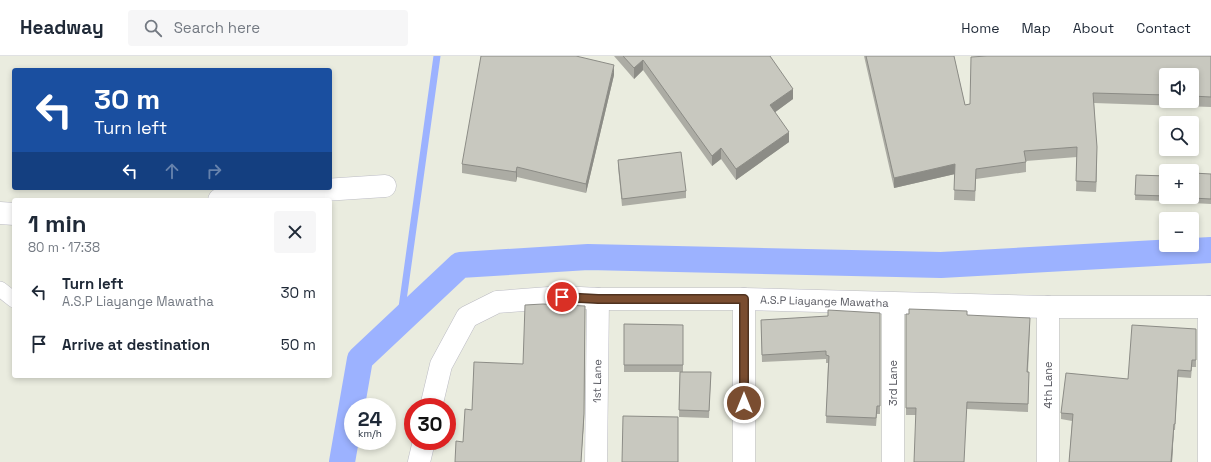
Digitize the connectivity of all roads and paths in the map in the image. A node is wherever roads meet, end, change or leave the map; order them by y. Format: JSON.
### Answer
{"nodes":[{"id":1,"x":385,"y":186,"type":"dead end"},
{"id":2,"x":332,"y":189,"type":"edge"},
{"id":3,"x":324,"y":190,"type":"edge"},
{"id":4,"x":234,"y":198,"type":"edge"},
{"id":5,"x":0,"y":213,"type":"edge"},
{"id":6,"x":12,"y":214,"type":"edge"},
{"id":7,"x":0,"y":289,"type":"edge"},
{"id":8,"x":12,"y":298,"type":"edge"},
{"id":9,"x":598,"y":299,"type":"junction"},
{"id":10,"x":744,"y":299,"type":"junction"},
{"id":11,"x":893,"y":304,"type":"junction"},
{"id":12,"x":1048,"y":307,"type":"junction"},
{"id":13,"x":1210,"y":307,"type":"edge"},
{"id":14,"x":433,"y":398,"type":"edge"},
{"id":15,"x":422,"y":450,"type":"edge"},
{"id":16,"x":419,"y":462,"type":"edge"},
{"id":17,"x":596,"y":462,"type":"edge"},
{"id":18,"x":744,"y":462,"type":"edge"},
{"id":19,"x":893,"y":462,"type":"edge"},
{"id":20,"x":1048,"y":462,"type":"edge"},
{"id":21,"x":1209,"y":462,"type":"edge"}],
"edges":[{"from":1,"to":2,"type":"street"},
{"from":3,"to":4,"type":"street"},
{"from":5,"to":6,"type":"street"},
{"from":7,"to":8,"type":"lane"},
{"from":9,"to":10,"type":"street","name":"A.S.P Liayange Mawatha"},
{"from":9,"to":14,"type":"street","name":"A.S.P Liayange Mawatha"},
{"from":9,"to":17,"type":"street","name":"1st Lane"},
{"from":10,"to":11,"type":"street","name":"A.S.P Liayange Mawatha"},
{"from":10,"to":18,"type":"street"},
{"from":11,"to":12,"type":"street","name":"A.S.P Liayange Mawatha"},
{"from":11,"to":19,"type":"street","name":"3rd Lane"},
{"from":12,"to":13,"type":"street","name":"A.S.P Liayange Mawatha"},
{"from":12,"to":20,"type":"street","name":"4th Lane"},
{"from":13,"to":21,"type":"street"},
{"from":15,"to":16,"type":"street"}]}
